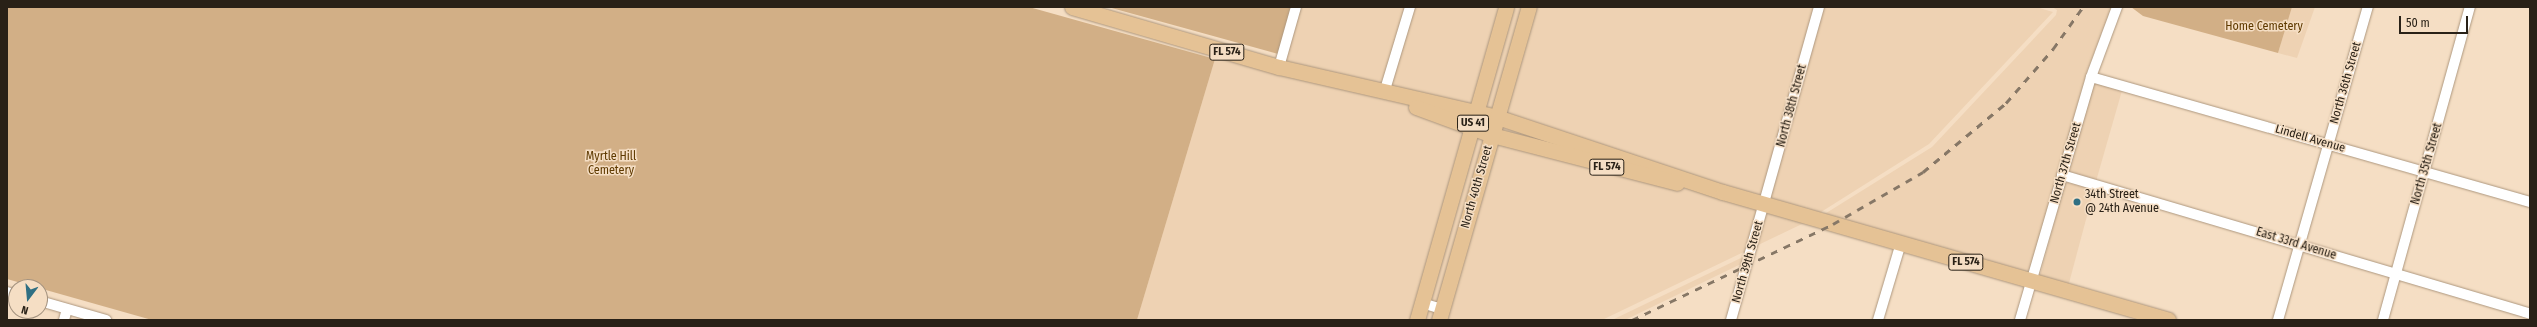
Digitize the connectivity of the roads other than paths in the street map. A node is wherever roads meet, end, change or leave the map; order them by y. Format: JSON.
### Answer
{"nodes":[{"id":1,"x":1072,"y":7,"type":"edge"},
{"id":2,"x":1296,"y":7,"type":"edge"},
{"id":3,"x":1410,"y":7,"type":"edge"},
{"id":4,"x":1506,"y":7,"type":"edge"},
{"id":5,"x":1529,"y":7,"type":"edge"},
{"id":6,"x":1819,"y":7,"type":"edge"},
{"id":7,"x":2117,"y":7,"type":"edge"},
{"id":8,"x":2368,"y":7,"type":"edge"},
{"id":9,"x":2470,"y":7,"type":"edge"},
{"id":10,"x":1279,"y":66,"type":"junction"},
{"id":11,"x":2091,"y":77,"type":"junction"},
{"id":12,"x":1384,"y":93,"type":"junction"},
{"id":13,"x":1476,"y":112,"type":"junction"},
{"id":14,"x":1497,"y":117,"type":"junction"},
{"id":15,"x":1472,"y":128,"type":"junction"},
{"id":16,"x":1492,"y":135,"type":"junction"},
{"id":17,"x":2328,"y":144,"type":"junction"},
{"id":18,"x":2424,"y":172,"type":"junction"},
{"id":19,"x":2062,"y":175,"type":"junction"},
{"id":20,"x":1723,"y":192,"type":"junction"},
{"id":21,"x":2530,"y":202,"type":"edge"},
{"id":22,"x":1765,"y":204,"type":"junction"},
{"id":23,"x":1901,"y":243,"type":"junction"},
{"id":24,"x":2300,"y":244,"type":"junction"},
{"id":25,"x":2395,"y":275,"type":"junction"},
{"id":26,"x":2032,"y":281,"type":"junction"},
{"id":27,"x":48,"y":303,"type":"edge"},
{"id":28,"x":1422,"y":303,"type":"junction"},
{"id":29,"x":67,"y":309,"type":"junction"},
{"id":30,"x":1440,"y":314,"type":"edge"},
{"id":31,"x":2530,"y":314,"type":"edge"},
{"id":32,"x":64,"y":320,"type":"edge"},
{"id":33,"x":106,"y":320,"type":"edge"},
{"id":34,"x":1417,"y":320,"type":"edge"},
{"id":35,"x":1731,"y":320,"type":"edge"},
{"id":36,"x":1878,"y":320,"type":"edge"},
{"id":37,"x":2020,"y":320,"type":"edge"},
{"id":38,"x":2168,"y":320,"type":"edge"},
{"id":39,"x":2278,"y":320,"type":"edge"},
{"id":40,"x":2382,"y":320,"type":"edge"}],
"edges":[{"from":1,"to":10,"type":"main road","number":"FL 574"},
{"from":2,"to":10,"type":"street"},
{"from":3,"to":12,"type":"street"},
{"from":4,"to":13,"type":"main road","name":"North 40th Street","number":"US 41"},
{"from":5,"to":14,"type":"main road","name":"North 40th Street","number":"US 41"},
{"from":6,"to":22,"type":"street","name":"North 38th Street"},
{"from":7,"to":11,"type":"street","name":"North 37th Street"},
{"from":8,"to":17,"type":"street","name":"North 36th Street"},
{"from":9,"to":18,"type":"street","name":"North 35th Street"},
{"from":10,"to":12,"type":"main road","number":"FL 574"},
{"from":11,"to":17,"type":"street","name":"Lindell Avenue"},
{"from":11,"to":19,"type":"street","name":"North 37th Street"},
{"from":12,"to":13,"type":"main road","number":"FL 574"},
{"from":12,"to":15,"type":"main road","number":"FL 574"},
{"from":13,"to":14,"type":"main road","number":"FL 574"},
{"from":13,"to":15,"type":"main road","name":"North 40th Street","number":"US 41"},
{"from":14,"to":16,"type":"main road","name":"North 40th Street","number":"US 41"},
{"from":14,"to":20,"type":"main road","number":"FL 574"},
{"from":15,"to":16,"type":"main road","number":"FL 574"},
{"from":15,"to":28,"type":"main road","name":"North 40th Street","number":"US 41"},
{"from":16,"to":20,"type":"main road","number":"FL 574"},
{"from":16,"to":30,"type":"main road","name":"North 40th Street","number":"US 41"},
{"from":17,"to":18,"type":"street","name":"Lindell Avenue"},
{"from":17,"to":24,"type":"street","name":"North 36th Street"},
{"from":18,"to":21,"type":"street","name":"Lindell Avenue"},
{"from":18,"to":25,"type":"street","name":"North 35th Street"},
{"from":19,"to":24,"type":"street","name":"East 33rd Avenue"},
{"from":19,"to":26,"type":"street","name":"North 37th Street"},
{"from":20,"to":22,"type":"main road","number":"FL 574"},
{"from":22,"to":23,"type":"main road","number":"FL 574"},
{"from":22,"to":35,"type":"street","name":"North 39th Street"},
{"from":23,"to":26,"type":"main road","number":"FL 574"},
{"from":23,"to":36,"type":"street"},
{"from":24,"to":25,"type":"street","name":"East 33rd Avenue"},
{"from":24,"to":39,"type":"street","name":"North 36th Street"},
{"from":25,"to":31,"type":"street","name":"East 33rd Avenue"},
{"from":25,"to":40,"type":"street","name":"North 35th Street"},
{"from":26,"to":37,"type":"street","name":"North 37th Street"},
{"from":26,"to":38,"type":"main road","number":"FL 574"},
{"from":27,"to":29,"type":"street"},
{"from":28,"to":30,"type":"street"},
{"from":28,"to":34,"type":"main road","name":"North 40th Street","number":"US 41"},
{"from":29,"to":32,"type":"street"},
{"from":29,"to":33,"type":"street"}]}
